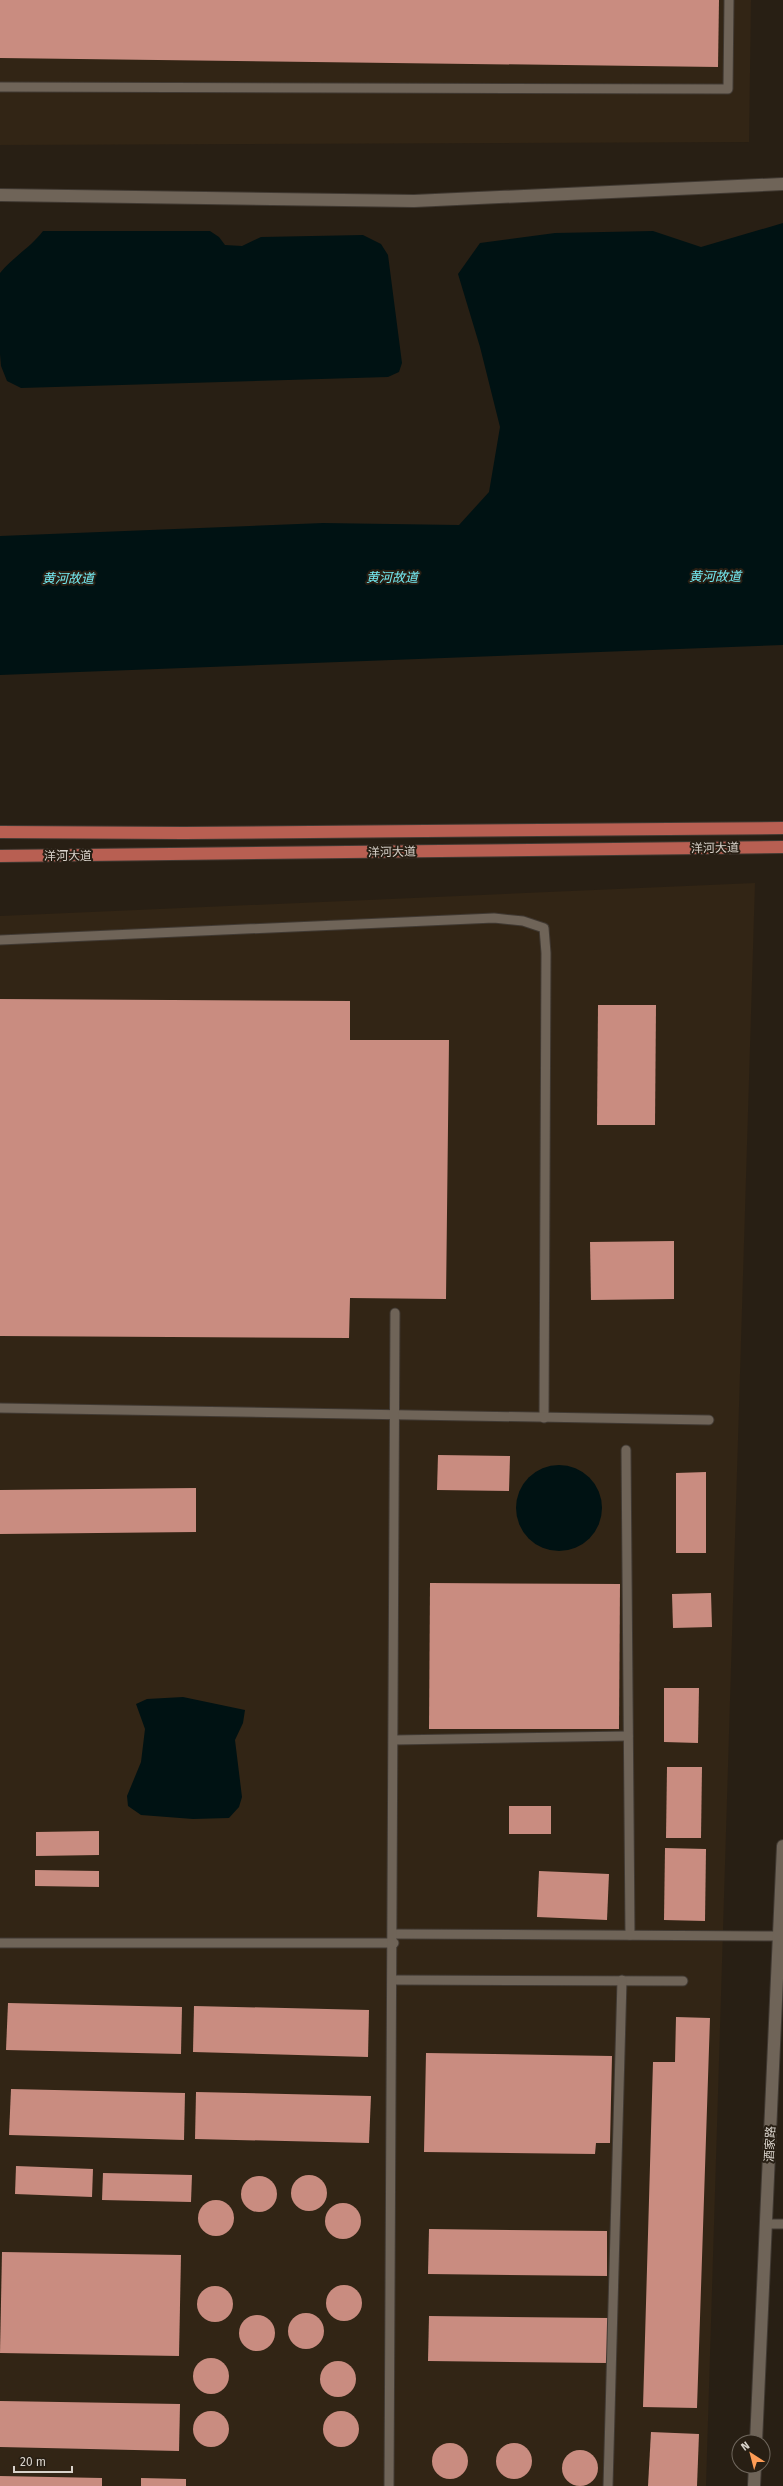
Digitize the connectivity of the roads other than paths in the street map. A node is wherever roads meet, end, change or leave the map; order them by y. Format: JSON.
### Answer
{"nodes":[{"id":1,"x":730,"y":0,"type":"edge"},
{"id":2,"x":0,"y":87,"type":"edge"},
{"id":3,"x":783,"y":184,"type":"edge"},
{"id":4,"x":0,"y":195,"type":"edge"},
{"id":5,"x":783,"y":828,"type":"edge"},
{"id":6,"x":0,"y":832,"type":"edge"},
{"id":7,"x":783,"y":847,"type":"edge"},
{"id":8,"x":0,"y":856,"type":"edge"},
{"id":9,"x":0,"y":940,"type":"edge"},
{"id":10,"x":395,"y":1313,"type":"dead end"},
{"id":11,"x":0,"y":1408,"type":"edge"},
{"id":12,"x":394,"y":1414,"type":"junction"},
{"id":13,"x":544,"y":1418,"type":"junction"},
{"id":14,"x":709,"y":1420,"type":"dead end"},
{"id":15,"x":626,"y":1450,"type":"dead end"},
{"id":16,"x":628,"y":1736,"type":"junction"},
{"id":17,"x":394,"y":1740,"type":"junction"},
{"id":18,"x":783,"y":1846,"type":"edge"},
{"id":19,"x":782,"y":1885,"type":"edge"},
{"id":20,"x":781,"y":1930,"type":"edge"},
{"id":21,"x":630,"y":1935,"type":"junction"},
{"id":22,"x":394,"y":1938,"type":"junction"},
{"id":23,"x":0,"y":1943,"type":"edge"},
{"id":24,"x":393,"y":1980,"type":"junction"},
{"id":25,"x":622,"y":1980,"type":"junction"},
{"id":26,"x":683,"y":1981,"type":"dead end"},
{"id":27,"x":766,"y":2224,"type":"junction"},
{"id":28,"x":783,"y":2224,"type":"edge"},
{"id":29,"x":756,"y":2434,"type":"edge"},
{"id":30,"x":755,"y":2474,"type":"edge"},
{"id":31,"x":389,"y":2486,"type":"edge"},
{"id":32,"x":608,"y":2486,"type":"edge"},
{"id":33,"x":754,"y":2486,"type":"edge"}],
"edges":[{"from":1,"to":2,"type":"lane"},
{"from":3,"to":4,"type":"street"},
{"from":5,"to":6,"type":"main road","name":"洋河大道"},
{"from":7,"to":8,"type":"main road","name":"洋河大道"},
{"from":9,"to":13,"type":"lane"},
{"from":10,"to":12,"type":"lane"},
{"from":11,"to":12,"type":"lane"},
{"from":12,"to":13,"type":"lane"},
{"from":12,"to":17,"type":"lane"},
{"from":13,"to":14,"type":"lane"},
{"from":15,"to":16,"type":"lane"},
{"from":16,"to":17,"type":"lane"},
{"from":16,"to":21,"type":"lane"},
{"from":17,"to":22,"type":"lane"},
{"from":18,"to":19,"type":"street","name":"酒家路"},
{"from":19,"to":20,"type":"street","name":"酒家路"},
{"from":20,"to":21,"type":"lane"},
{"from":20,"to":27,"type":"street","name":"酒家路"},
{"from":21,"to":22,"type":"lane"},
{"from":22,"to":23,"type":"lane"},
{"from":22,"to":24,"type":"lane"},
{"from":24,"to":25,"type":"lane"},
{"from":24,"to":31,"type":"lane"},
{"from":25,"to":26,"type":"lane"},
{"from":25,"to":32,"type":"lane"},
{"from":27,"to":28,"type":"lane"},
{"from":27,"to":29,"type":"street","name":"酒家路"},
{"from":30,"to":33,"type":"street"}]}
